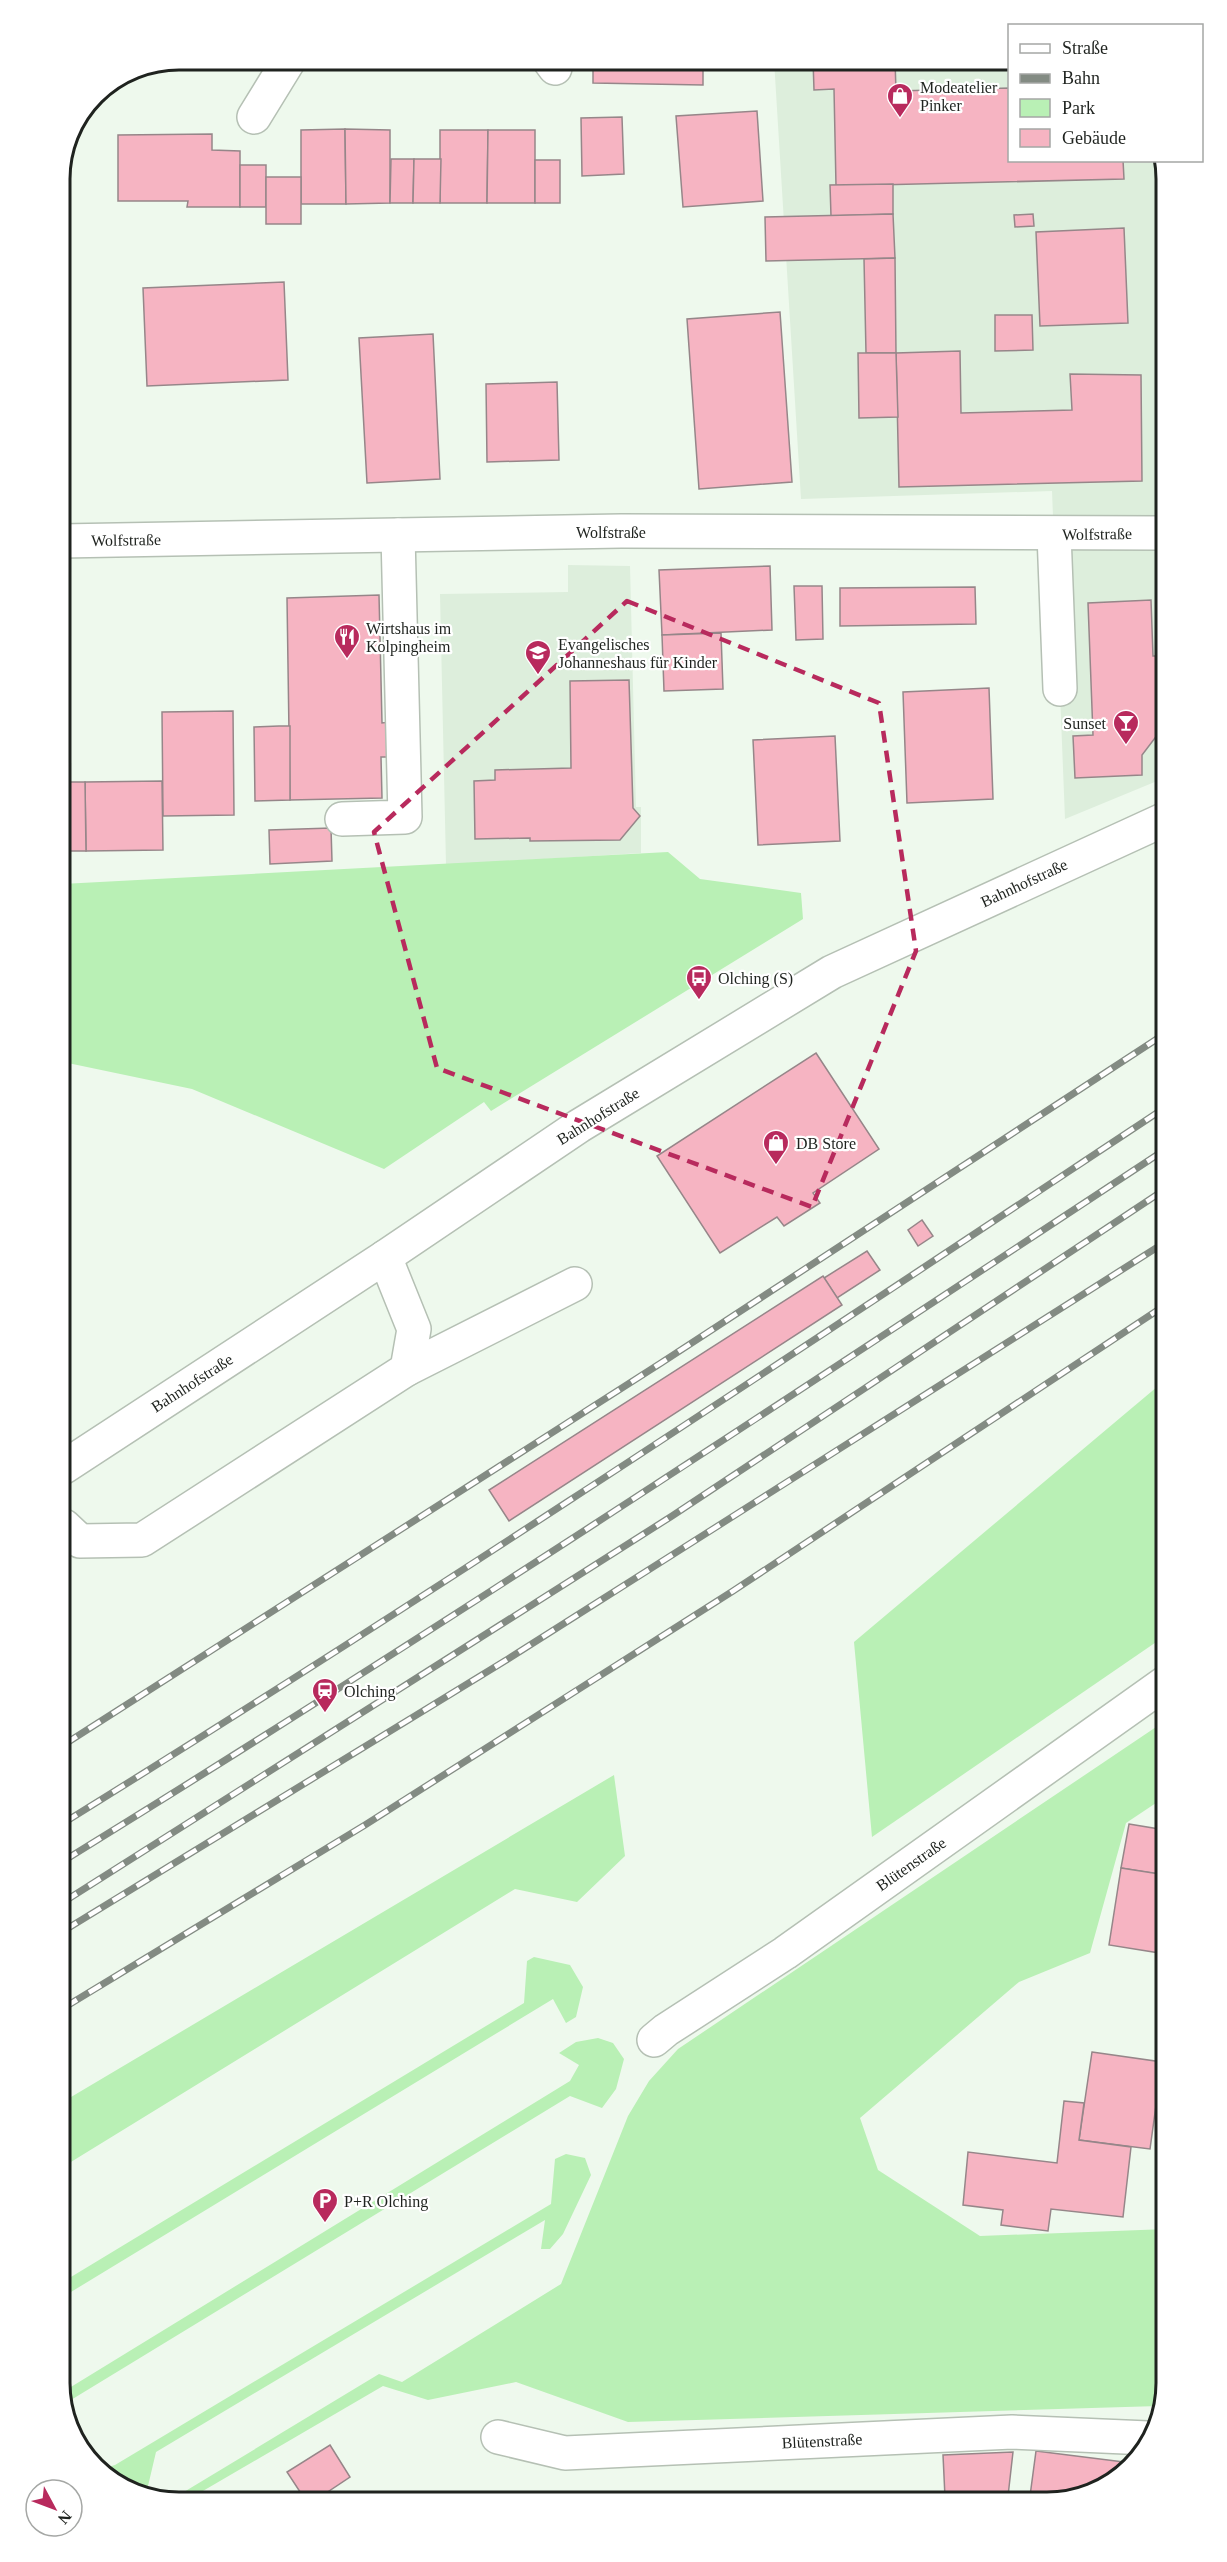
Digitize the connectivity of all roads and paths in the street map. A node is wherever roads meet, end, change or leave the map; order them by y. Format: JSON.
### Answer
{"nodes":[{"id":1,"x":283,"y":70,"type":"edge"},
{"id":2,"x":254,"y":117,"type":"dead end"},
{"id":3,"x":1156,"y":533,"type":"edge"},
{"id":4,"x":1054,"y":534,"type":"junction"},
{"id":5,"x":398,"y":535,"type":"junction"},
{"id":6,"x":71,"y":541,"type":"edge"},
{"id":7,"x":1060,"y":690,"type":"dead end"},
{"id":8,"x":342,"y":819,"type":"dead end"},
{"id":9,"x":1156,"y":823,"type":"edge"},
{"id":10,"x":385,"y":1257,"type":"junction"},
{"id":11,"x":575,"y":1284,"type":"dead end"},
{"id":12,"x":407,"y":1369,"type":"junction"},
{"id":13,"x":70,"y":1463,"type":"edge"},
{"id":14,"x":70,"y":1532,"type":"edge"},
{"id":15,"x":1156,"y":1689,"type":"edge"},
{"id":16,"x":654,"y":2040,"type":"dead end"},
{"id":17,"x":498,"y":2437,"type":"dead end"},
{"id":18,"x":1142,"y":2438,"type":"edge"}],
"edges":[{"from":1,"to":2,"type":"street"},
{"from":3,"to":4,"type":"street","name":"Wolfstraße"},
{"from":4,"to":5,"type":"street","name":"Wolfstraße"},
{"from":4,"to":7,"type":"street"},
{"from":5,"to":6,"type":"street","name":"Wolfstraße"},
{"from":5,"to":8,"type":"street"},
{"from":9,"to":10,"type":"street","name":"Bahnhofstraße"},
{"from":10,"to":12,"type":"street"},
{"from":10,"to":13,"type":"street","name":"Bahnhofstraße"},
{"from":11,"to":12,"type":"street"},
{"from":12,"to":14,"type":"street"},
{"from":15,"to":16,"type":"street","name":"Blütenstraße"},
{"from":17,"to":18,"type":"street","name":"Blütenstraße"}]}
